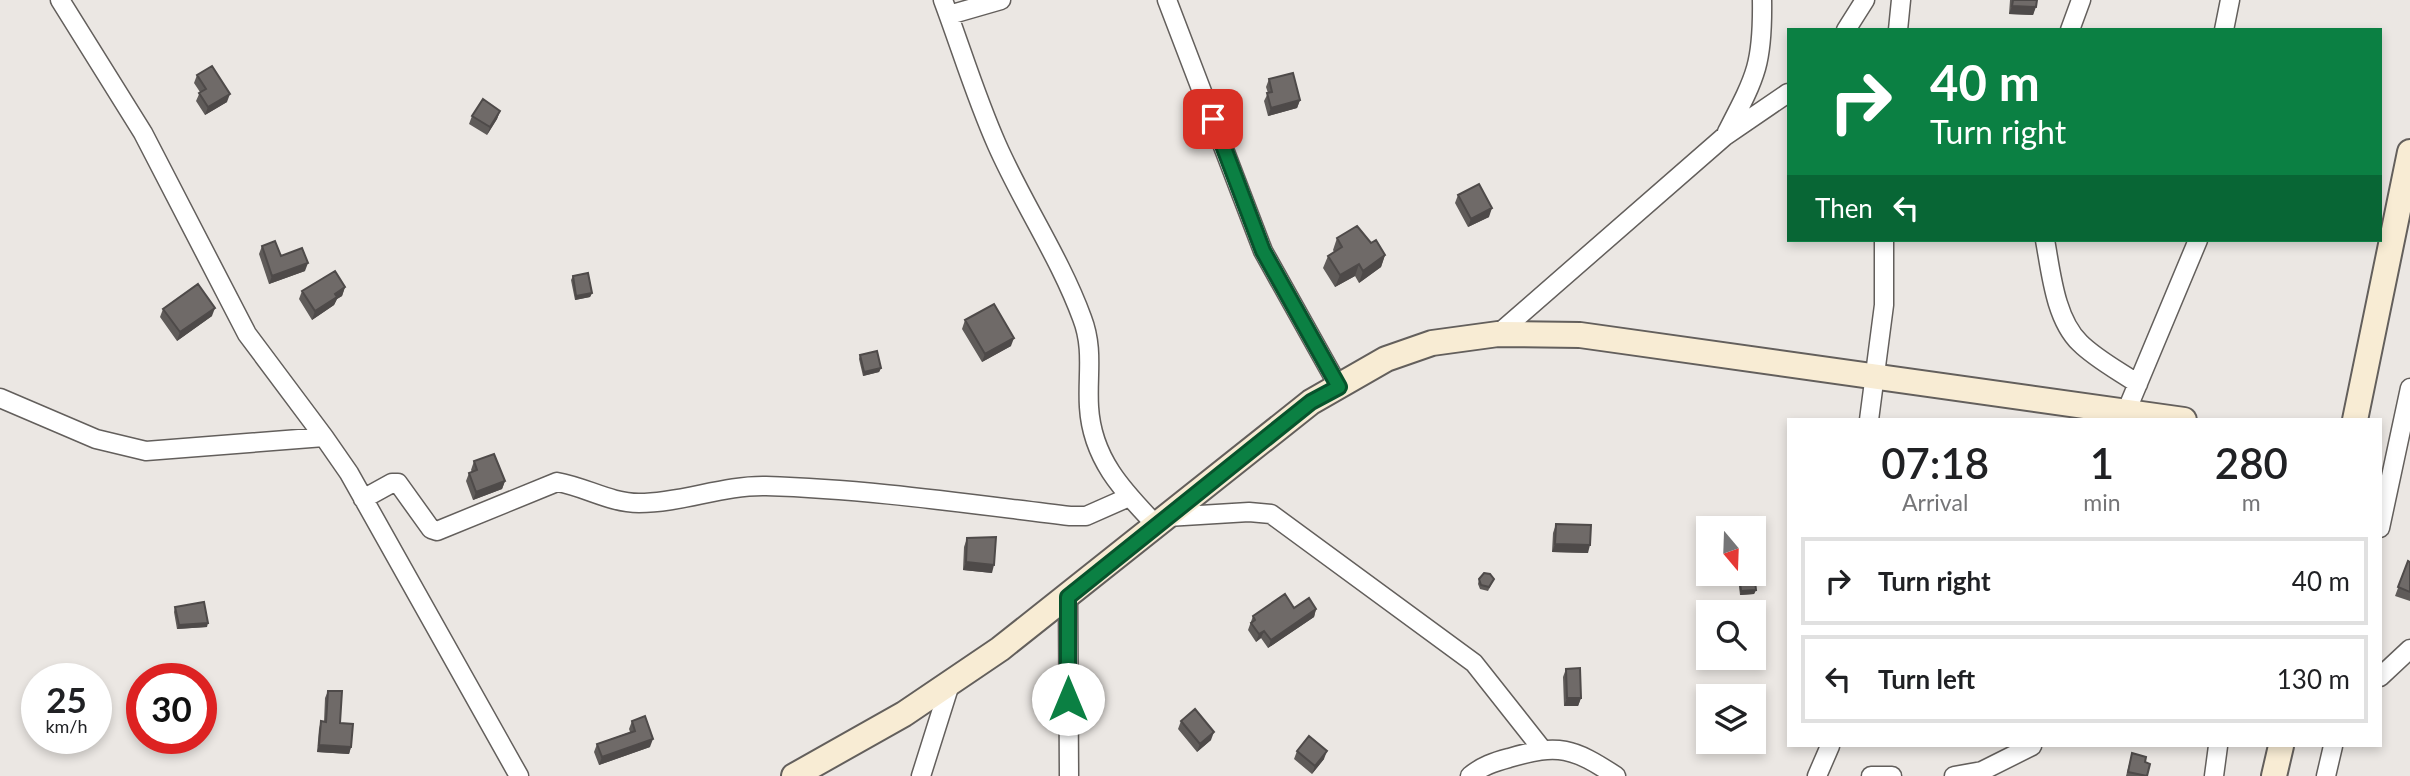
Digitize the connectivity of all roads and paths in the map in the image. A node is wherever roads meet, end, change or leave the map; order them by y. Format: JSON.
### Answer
{"nodes":[{"id":1,"x":1001,"y":0,"type":"edge"},
{"id":2,"x":1167,"y":0,"type":"edge"},
{"id":3,"x":1762,"y":0,"type":"edge"},
{"id":4,"x":1865,"y":0,"type":"edge"},
{"id":5,"x":1900,"y":0,"type":"edge"},
{"id":6,"x":2081,"y":0,"type":"edge"},
{"id":7,"x":2230,"y":0,"type":"edge"},
{"id":8,"x":64,"y":4,"type":"edge"},
{"id":9,"x":946,"y":8,"type":"edge"},
{"id":10,"x":1847,"y":28,"type":"edge"},
{"id":11,"x":1898,"y":28,"type":"edge"},
{"id":12,"x":2071,"y":28,"type":"edge"},
{"id":13,"x":2224,"y":28,"type":"edge"},
{"id":14,"x":1787,"y":94,"type":"edge"},
{"id":15,"x":1725,"y":136,"type":"junction"},
{"id":16,"x":2410,"y":152,"type":"edge"},
{"id":17,"x":1884,"y":242,"type":"edge"},
{"id":18,"x":2045,"y":242,"type":"edge"},
{"id":19,"x":2197,"y":242,"type":"edge"},
{"id":20,"x":1499,"y":334,"type":"junction"},
{"id":21,"x":1874,"y":376,"type":"junction"},
{"id":22,"x":2138,"y":384,"type":"junction"},
{"id":23,"x":1339,"y":387,"type":"junction"},
{"id":24,"x":2410,"y":388,"type":"edge"},
{"id":25,"x":0,"y":398,"type":"edge"},
{"id":26,"x":2126,"y":412,"type":"junction"},
{"id":27,"x":1869,"y":418,"type":"edge"},
{"id":28,"x":2170,"y":418,"type":"edge"},
{"id":29,"x":2356,"y":418,"type":"edge"},
{"id":30,"x":324,"y":437,"type":"junction"},
{"id":31,"x":1129,"y":497,"type":"junction"},
{"id":32,"x":363,"y":499,"type":"junction"},
{"id":33,"x":2382,"y":519,"type":"edge"},
{"id":34,"x":1161,"y":521,"type":"junction"},
{"id":35,"x":1068,"y":597,"type":"junction"},
{"id":36,"x":2410,"y":649,"type":"edge"},
{"id":37,"x":2382,"y":675,"type":"edge"},
{"id":38,"x":950,"y":684,"type":"junction"},
{"id":39,"x":1830,"y":747,"type":"edge"},
{"id":40,"x":2030,"y":747,"type":"edge"},
{"id":41,"x":2218,"y":747,"type":"edge"},
{"id":42,"x":2281,"y":747,"type":"edge"},
{"id":43,"x":2333,"y":747,"type":"edge"},
{"id":44,"x":1542,"y":749,"type":"junction"},
{"id":45,"x":806,"y":774,"type":"edge"},
{"id":46,"x":519,"y":776,"type":"edge"},
{"id":47,"x":921,"y":776,"type":"edge"},
{"id":48,"x":1069,"y":776,"type":"edge"},
{"id":49,"x":1470,"y":776,"type":"edge"},
{"id":50,"x":1616,"y":776,"type":"edge"},
{"id":51,"x":1817,"y":776,"type":"edge"},
{"id":52,"x":1871,"y":776,"type":"edge"},
{"id":53,"x":1892,"y":776,"type":"edge"},
{"id":54,"x":1954,"y":776,"type":"edge"},
{"id":55,"x":2214,"y":776,"type":"edge"},
{"id":56,"x":2274,"y":776,"type":"edge"},
{"id":57,"x":2326,"y":776,"type":"edge"}],
"edges":[{"from":1,"to":9,"type":"street"},
{"from":2,"to":23,"type":"street"},
{"from":3,"to":15,"type":"street"},
{"from":4,"to":10,"type":"street"},
{"from":5,"to":11,"type":"street"},
{"from":6,"to":12,"type":"street"},
{"from":7,"to":13,"type":"street"},
{"from":8,"to":30,"type":"street"},
{"from":9,"to":31,"type":"street"},
{"from":14,"to":15,"type":"street"},
{"from":15,"to":20,"type":"street"},
{"from":16,"to":29,"type":"street"},
{"from":17,"to":21,"type":"street"},
{"from":18,"to":22,"type":"street"},
{"from":19,"to":22,"type":"street"},
{"from":20,"to":21,"type":"street"},
{"from":20,"to":23,"type":"street"},
{"from":21,"to":26,"type":"street"},
{"from":21,"to":27,"type":"street"},
{"from":22,"to":26,"type":"street"},
{"from":23,"to":34,"type":"street"},
{"from":24,"to":33,"type":"street"},
{"from":25,"to":30,"type":"street"},
{"from":26,"to":28,"type":"street"},
{"from":30,"to":32,"type":"street"},
{"from":31,"to":32,"type":"street"},
{"from":31,"to":34,"type":"street"},
{"from":32,"to":46,"type":"street"},
{"from":34,"to":35,"type":"street"},
{"from":34,"to":44,"type":"street"},
{"from":35,"to":38,"type":"street"},
{"from":35,"to":48,"type":"street"},
{"from":36,"to":37,"type":"street"},
{"from":38,"to":45,"type":"street"},
{"from":38,"to":47,"type":"street"},
{"from":39,"to":51,"type":"street"},
{"from":40,"to":54,"type":"street"},
{"from":41,"to":55,"type":"street"},
{"from":42,"to":56,"type":"street"},
{"from":43,"to":57,"type":"street"},
{"from":44,"to":49,"type":"street"},
{"from":44,"to":50,"type":"street"},
{"from":52,"to":53,"type":"street"}]}
